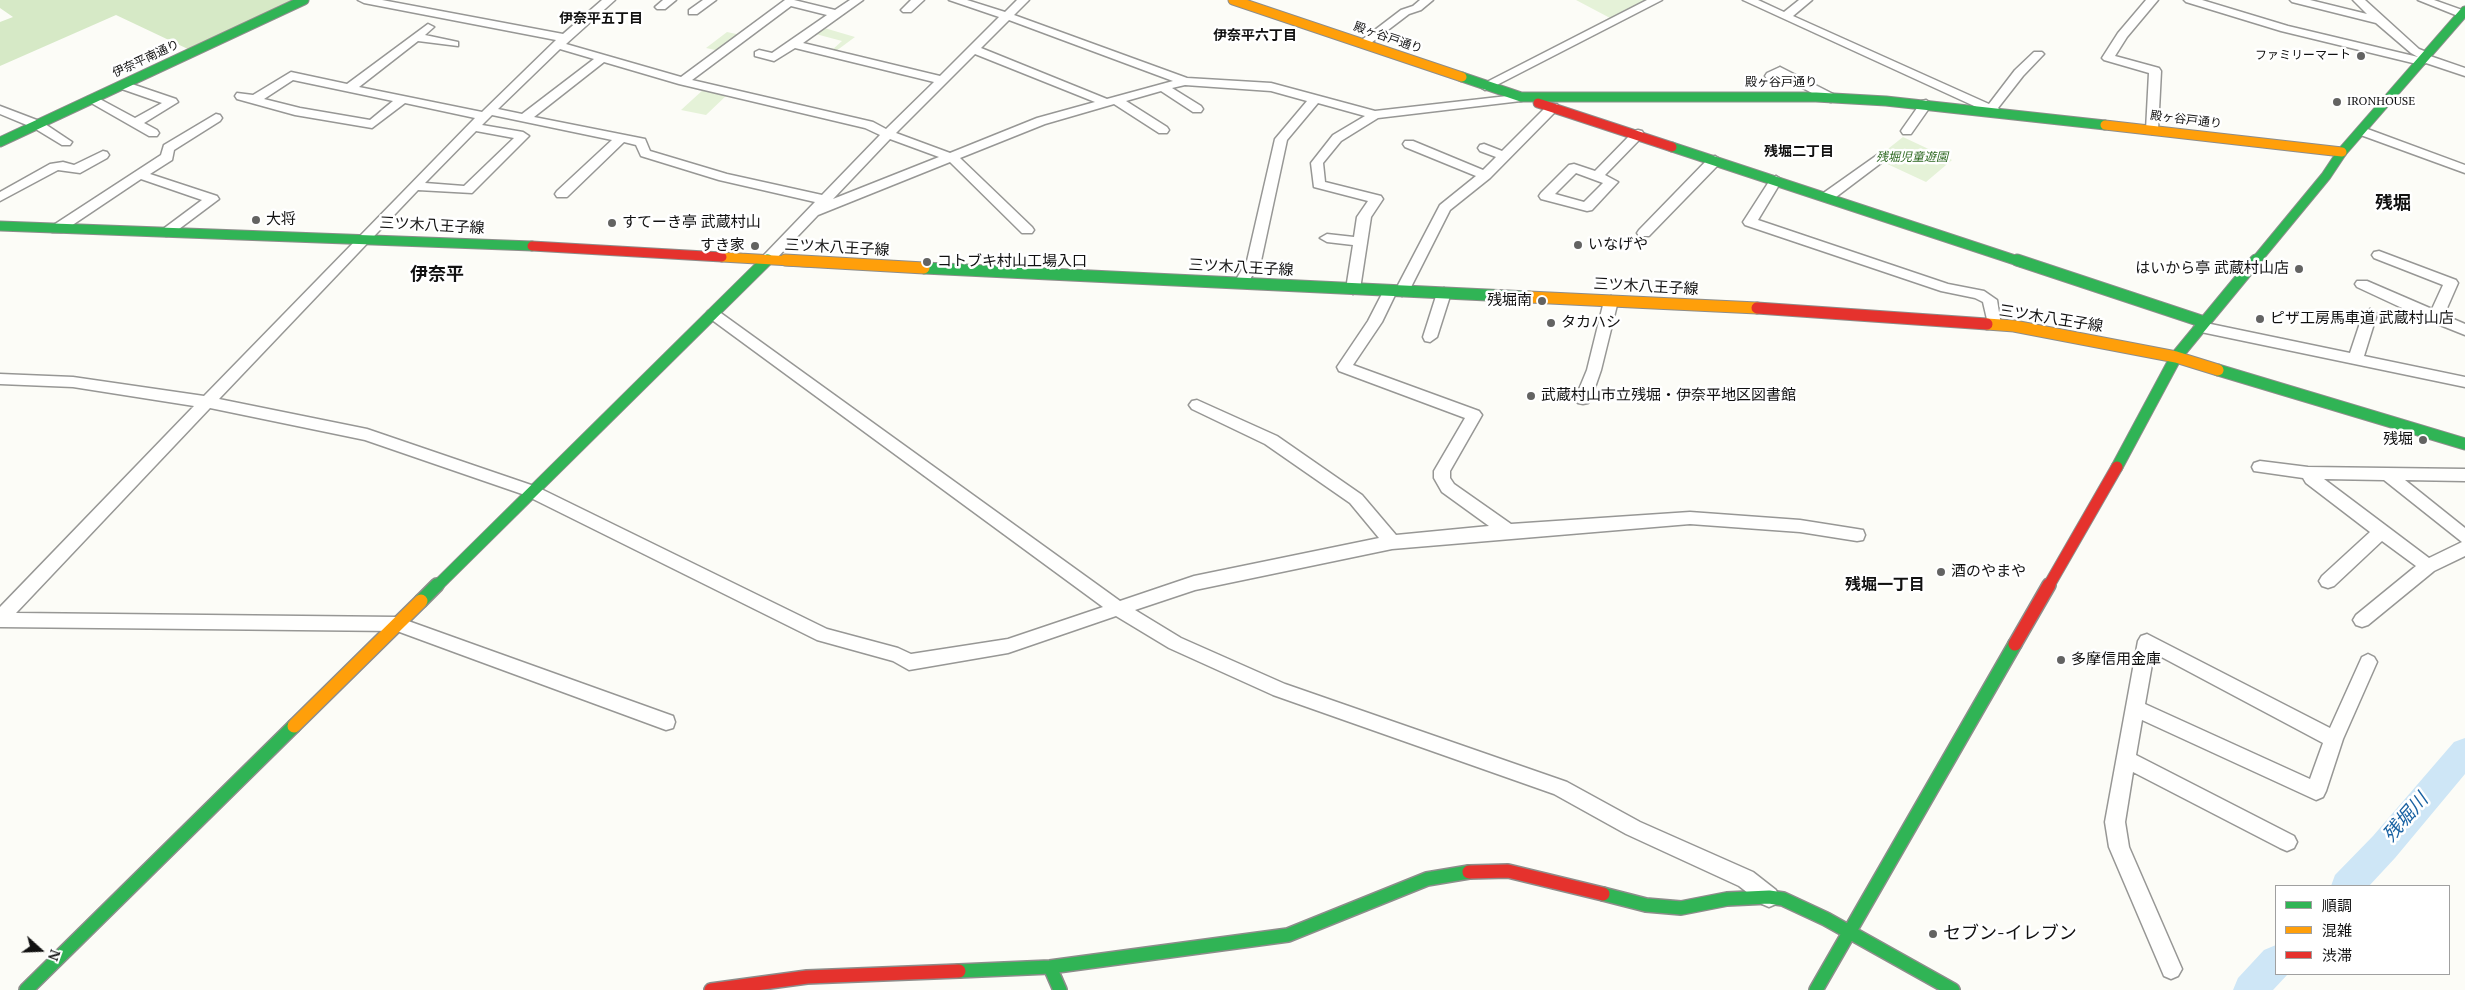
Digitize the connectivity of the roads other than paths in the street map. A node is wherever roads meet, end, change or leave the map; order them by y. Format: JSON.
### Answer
{"nodes":[{"id":1,"x":304,"y":0,"type":"edge"},
{"id":2,"x":364,"y":0,"type":"edge"},
{"id":3,"x":609,"y":0,"type":"edge"},
{"id":4,"x":710,"y":0,"type":"edge"},
{"id":5,"x":856,"y":0,"type":"edge"},
{"id":6,"x":918,"y":0,"type":"edge"},
{"id":7,"x":955,"y":0,"type":"edge"},
{"id":8,"x":1023,"y":0,"type":"edge"},
{"id":9,"x":1232,"y":0,"type":"edge"},
{"id":10,"x":1427,"y":0,"type":"edge"},
{"id":11,"x":1656,"y":0,"type":"edge"},
{"id":12,"x":1749,"y":0,"type":"edge"},
{"id":13,"x":1806,"y":0,"type":"edge"},
{"id":14,"x":2152,"y":0,"type":"edge"},
{"id":15,"x":2190,"y":0,"type":"edge"},
{"id":16,"x":2296,"y":0,"type":"edge"},
{"id":17,"x":2359,"y":0,"type":"edge"},
{"id":18,"x":2424,"y":0,"type":"edge"},
{"id":19,"x":907,"y":10,"type":"dead end"},
{"id":20,"x":693,"y":12,"type":"dead end"},
{"id":21,"x":2464,"y":13,"type":"edge"},
{"id":22,"x":836,"y":14,"type":"junction"},
{"id":23,"x":1008,"y":16,"type":"junction"},
{"id":24,"x":1785,"y":16,"type":"junction"},
{"id":25,"x":2380,"y":20,"type":"junction"},
{"id":26,"x":428,"y":27,"type":"dead end"},
{"id":27,"x":416,"y":37,"type":"junction"},
{"id":28,"x":561,"y":41,"type":"junction"},
{"id":29,"x":454,"y":44,"type":"dead end"},
{"id":30,"x":794,"y":44,"type":"junction"},
{"id":31,"x":1363,"y":44,"type":"junction"},
{"id":32,"x":974,"y":49,"type":"junction"},
{"id":33,"x":759,"y":54,"type":"dead end"},
{"id":34,"x":2038,"y":54,"type":"dead end"},
{"id":35,"x":602,"y":58,"type":"junction"},
{"id":36,"x":2423,"y":58,"type":"junction"},
{"id":37,"x":2465,"y":72,"type":"edge"},
{"id":38,"x":1771,"y":76,"type":"dead end"},
{"id":39,"x":942,"y":80,"type":"junction"},
{"id":40,"x":683,"y":81,"type":"junction"},
{"id":41,"x":1185,"y":81,"type":"junction"},
{"id":42,"x":123,"y":84,"type":"junction"},
{"id":43,"x":1485,"y":86,"type":"junction"},
{"id":44,"x":1162,"y":87,"type":"junction"},
{"id":45,"x":350,"y":88,"type":"junction"},
{"id":46,"x":240,"y":96,"type":"dead end"},
{"id":47,"x":1521,"y":97,"type":"junction"},
{"id":48,"x":1316,"y":98,"type":"junction"},
{"id":49,"x":1831,"y":98,"type":"junction"},
{"id":50,"x":92,"y":100,"type":"junction"},
{"id":51,"x":254,"y":100,"type":"junction"},
{"id":52,"x":402,"y":100,"type":"junction"},
{"id":53,"x":1112,"y":102,"type":"junction"},
{"id":54,"x":1926,"y":104,"type":"junction"},
{"id":55,"x":1553,"y":108,"type":"junction"},
{"id":56,"x":1198,"y":109,"type":"dead end"},
{"id":57,"x":1993,"y":110,"type":"junction"},
{"id":58,"x":1,"y":111,"type":"edge"},
{"id":59,"x":486,"y":113,"type":"junction"},
{"id":60,"x":1375,"y":115,"type":"junction"},
{"id":61,"x":216,"y":118,"type":"dead end"},
{"id":62,"x":525,"y":118,"type":"junction"},
{"id":63,"x":135,"y":123,"type":"junction"},
{"id":64,"x":38,"y":125,"type":"junction"},
{"id":65,"x":472,"y":127,"type":"junction"},
{"id":66,"x":1164,"y":130,"type":"dead end"},
{"id":67,"x":2152,"y":130,"type":"junction"},
{"id":68,"x":1907,"y":131,"type":"dead end"},
{"id":69,"x":2362,"y":131,"type":"junction"},
{"id":70,"x":153,"y":133,"type":"dead end"},
{"id":71,"x":888,"y":134,"type":"junction"},
{"id":72,"x":1638,"y":134,"type":"junction"},
{"id":73,"x":622,"y":137,"type":"junction"},
{"id":74,"x":0,"y":142,"type":"edge"},
{"id":75,"x":66,"y":142,"type":"dead end"},
{"id":76,"x":1409,"y":144,"type":"dead end"},
{"id":77,"x":1484,"y":148,"type":"dead end"},
{"id":78,"x":2342,"y":152,"type":"junction"},
{"id":79,"x":103,"y":155,"type":"dead end"},
{"id":80,"x":1504,"y":156,"type":"junction"},
{"id":81,"x":1880,"y":157,"type":"dead end"},
{"id":82,"x":953,"y":158,"type":"junction"},
{"id":83,"x":1715,"y":160,"type":"junction"},
{"id":84,"x":2465,"y":168,"type":"edge"},
{"id":85,"x":138,"y":174,"type":"junction"},
{"id":86,"x":1485,"y":175,"type":"junction"},
{"id":87,"x":1597,"y":176,"type":"dead end"},
{"id":88,"x":1776,"y":180,"type":"junction"},
{"id":89,"x":414,"y":186,"type":"junction"},
{"id":90,"x":1385,"y":186,"type":"dead end"},
{"id":91,"x":562,"y":194,"type":"dead end"},
{"id":92,"x":0,"y":197,"type":"edge"},
{"id":93,"x":1827,"y":197,"type":"junction"},
{"id":94,"x":1376,"y":199,"type":"junction"},
{"id":95,"x":824,"y":200,"type":"junction"},
{"id":96,"x":813,"y":212,"type":"junction"},
{"id":97,"x":0,"y":226,"type":"edge"},
{"id":98,"x":57,"y":229,"type":"junction"},
{"id":99,"x":1027,"y":230,"type":"dead end"},
{"id":100,"x":166,"y":232,"type":"junction"},
{"id":101,"x":1644,"y":233,"type":"dead end"},
{"id":102,"x":1327,"y":237,"type":"dead end"},
{"id":103,"x":362,"y":238,"type":"junction"},
{"id":104,"x":1361,"y":242,"type":"junction"},
{"id":105,"x":2379,"y":255,"type":"dead end"},
{"id":106,"x":768,"y":259,"type":"junction"},
{"id":107,"x":1241,"y":283,"type":"junction"},
{"id":108,"x":2362,"y":284,"type":"dead end"},
{"id":109,"x":1353,"y":289,"type":"junction"},
{"id":110,"x":1396,"y":291,"type":"junction"},
{"id":111,"x":1444,"y":293,"type":"junction"},
{"id":112,"x":1611,"y":301,"type":"junction"},
{"id":113,"x":714,"y":314,"type":"junction"},
{"id":114,"x":2370,"y":314,"type":"dead end"},
{"id":115,"x":2435,"y":318,"type":"junction"},
{"id":116,"x":2203,"y":324,"type":"junction"},
{"id":117,"x":1994,"y":325,"type":"junction"},
{"id":118,"x":2465,"y":330,"type":"edge"},
{"id":119,"x":1430,"y":337,"type":"dead end"},
{"id":120,"x":2176,"y":357,"type":"junction"},
{"id":121,"x":2356,"y":359,"type":"junction"},
{"id":122,"x":0,"y":379,"type":"edge"},
{"id":123,"x":2465,"y":382,"type":"edge"},
{"id":124,"x":1583,"y":399,"type":"dead end"},
{"id":125,"x":206,"y":402,"type":"junction"},
{"id":126,"x":1197,"y":405,"type":"dead end"},
{"id":127,"x":2465,"y":444,"type":"edge"},
{"id":128,"x":2260,"y":467,"type":"dead end"},
{"id":129,"x":2308,"y":473,"type":"junction"},
{"id":130,"x":2389,"y":474,"type":"junction"},
{"id":131,"x":2465,"y":475,"type":"edge"},
{"id":132,"x":531,"y":492,"type":"junction"},
{"id":133,"x":1508,"y":531,"type":"junction"},
{"id":134,"x":2382,"y":531,"type":"junction"},
{"id":135,"x":1857,"y":535,"type":"dead end"},
{"id":136,"x":2465,"y":537,"type":"edge"},
{"id":137,"x":1392,"y":542,"type":"junction"},
{"id":138,"x":2465,"y":548,"type":"edge"},
{"id":139,"x":2428,"y":566,"type":"junction"},
{"id":140,"x":2328,"y":581,"type":"dead end"},
{"id":141,"x":1120,"y":610,"type":"junction"},
{"id":142,"x":0,"y":619,"type":"edge"},
{"id":143,"x":2362,"y":620,"type":"dead end"},
{"id":144,"x":396,"y":624,"type":"junction"},
{"id":145,"x":2368,"y":662,"type":"dead end"},
{"id":146,"x":2134,"y":708,"type":"junction"},
{"id":147,"x":666,"y":722,"type":"dead end"},
{"id":148,"x":2334,"y":739,"type":"junction"},
{"id":149,"x":2126,"y":759,"type":"junction"},
{"id":150,"x":2287,"y":842,"type":"dead end"},
{"id":151,"x":1769,"y":897,"type":"junction"},
{"id":152,"x":1849,"y":932,"type":"junction"},
{"id":153,"x":1050,"y":967,"type":"junction"},
{"id":154,"x":2171,"y":969,"type":"dead end"},
{"id":155,"x":26,"y":990,"type":"edge"},
{"id":156,"x":711,"y":990,"type":"edge"},
{"id":157,"x":1060,"y":990,"type":"edge"},
{"id":158,"x":1816,"y":990,"type":"edge"},
{"id":159,"x":1953,"y":990,"type":"edge"}],
"edges":[{"from":1,"to":42,"type":"street","name":"伊奈平南通り"},
{"from":2,"to":28,"type":"street"},
{"from":3,"to":28,"type":"street"},
{"from":4,"to":20,"type":"street"},
{"from":5,"to":22,"type":"street"},
{"from":6,"to":19,"type":"street"},
{"from":7,"to":23,"type":"street"},
{"from":8,"to":23,"type":"street"},
{"from":9,"to":31,"type":"street","name":"殿ヶ谷戸通り"},
{"from":10,"to":31,"type":"street"},
{"from":11,"to":43,"type":"street"},
{"from":12,"to":24,"type":"street"},
{"from":13,"to":24,"type":"street"},
{"from":14,"to":67,"type":"street"},
{"from":15,"to":36,"type":"street"},
{"from":16,"to":25,"type":"street"},
{"from":17,"to":25,"type":"street"},
{"from":18,"to":21,"type":"street"},
{"from":21,"to":36,"type":"street"},
{"from":22,"to":30,"type":"street"},
{"from":22,"to":40,"type":"street"},
{"from":23,"to":32,"type":"street"},
{"from":23,"to":41,"type":"street"},
{"from":24,"to":57,"type":"street"},
{"from":25,"to":36,"type":"street"},
{"from":26,"to":27,"type":"street"},
{"from":27,"to":29,"type":"street"},
{"from":27,"to":45,"type":"street"},
{"from":28,"to":35,"type":"street"},
{"from":28,"to":59,"type":"street"},
{"from":30,"to":33,"type":"street"},
{"from":30,"to":39,"type":"street"},
{"from":31,"to":43,"type":"street","name":"殿ヶ谷戸通り"},
{"from":32,"to":39,"type":"street"},
{"from":32,"to":53,"type":"street"},
{"from":34,"to":57,"type":"street"},
{"from":35,"to":40,"type":"street"},
{"from":35,"to":62,"type":"street"},
{"from":36,"to":37,"type":"street"},
{"from":36,"to":69,"type":"street"},
{"from":38,"to":49,"type":"street"},
{"from":39,"to":71,"type":"street"},
{"from":40,"to":71,"type":"street"},
{"from":41,"to":44,"type":"street"},
{"from":41,"to":48,"type":"street"},
{"from":42,"to":50,"type":"street","name":"伊奈平南通り"},
{"from":42,"to":63,"type":"street"},
{"from":43,"to":47,"type":"street","name":"殿ヶ谷戸通り"},
{"from":44,"to":53,"type":"street"},
{"from":44,"to":56,"type":"street"},
{"from":45,"to":51,"type":"street"},
{"from":45,"to":52,"type":"street"},
{"from":46,"to":51,"type":"street"},
{"from":47,"to":49,"type":"street","name":"殿ヶ谷戸通り"},
{"from":47,"to":55,"type":"street"},
{"from":47,"to":60,"type":"street"},
{"from":48,"to":60,"type":"street"},
{"from":48,"to":107,"type":"street"},
{"from":49,"to":54,"type":"street","name":"殿ヶ谷戸通り"},
{"from":50,"to":63,"type":"street"},
{"from":50,"to":64,"type":"street","name":"伊奈平南通り"},
{"from":51,"to":52,"type":"street"},
{"from":52,"to":59,"type":"street"},
{"from":53,"to":66,"type":"street"},
{"from":53,"to":82,"type":"street"},
{"from":54,"to":57,"type":"street","name":"殿ヶ谷戸通り"},
{"from":54,"to":68,"type":"street"},
{"from":55,"to":72,"type":"street"},
{"from":55,"to":80,"type":"street"},
{"from":57,"to":67,"type":"street","name":"殿ヶ谷戸通り"},
{"from":58,"to":64,"type":"street"},
{"from":59,"to":62,"type":"street"},
{"from":59,"to":65,"type":"street"},
{"from":60,"to":94,"type":"street"},
{"from":61,"to":85,"type":"street"},
{"from":62,"to":73,"type":"street"},
{"from":63,"to":70,"type":"street"},
{"from":64,"to":74,"type":"street","name":"伊奈平南通り"},
{"from":64,"to":75,"type":"street"},
{"from":65,"to":89,"type":"street"},
{"from":65,"to":89,"type":"street"},
{"from":67,"to":78,"type":"street","name":"殿ヶ谷戸通り"},
{"from":69,"to":78,"type":"street"},
{"from":69,"to":84,"type":"street"},
{"from":71,"to":82,"type":"street"},
{"from":71,"to":95,"type":"street"},
{"from":72,"to":83,"type":"street"},
{"from":72,"to":87,"type":"street"},
{"from":73,"to":91,"type":"street"},
{"from":73,"to":95,"type":"street"},
{"from":76,"to":86,"type":"street"},
{"from":77,"to":80,"type":"street"},
{"from":78,"to":116,"type":"street"},
{"from":79,"to":92,"type":"street"},
{"from":80,"to":86,"type":"street"},
{"from":81,"to":93,"type":"street"},
{"from":82,"to":96,"type":"street"},
{"from":82,"to":99,"type":"street"},
{"from":83,"to":88,"type":"street"},
{"from":83,"to":101,"type":"street"},
{"from":85,"to":98,"type":"street"},
{"from":85,"to":100,"type":"street"},
{"from":86,"to":110,"type":"street"},
{"from":88,"to":93,"type":"street"},
{"from":88,"to":117,"type":"street"},
{"from":89,"to":103,"type":"street"},
{"from":90,"to":94,"type":"street"},
{"from":93,"to":116,"type":"street"},
{"from":94,"to":104,"type":"street"},
{"from":95,"to":96,"type":"street"},
{"from":96,"to":106,"type":"street"},
{"from":97,"to":98,"type":"street","name":"三ツ木八王子線"},
{"from":98,"to":100,"type":"street","name":"三ツ木八王子線"},
{"from":100,"to":103,"type":"street","name":"三ツ木八王子線"},
{"from":102,"to":104,"type":"street"},
{"from":103,"to":106,"type":"street","name":"三ツ木八王子線"},
{"from":103,"to":125,"type":"street"},
{"from":104,"to":109,"type":"street"},
{"from":105,"to":115,"type":"street"},
{"from":106,"to":107,"type":"street","name":"三ツ木八王子線"},
{"from":106,"to":113,"type":"street"},
{"from":107,"to":109,"type":"street","name":"三ツ木八王子線"},
{"from":108,"to":115,"type":"street"},
{"from":109,"to":110,"type":"street","name":"三ツ木八王子線"},
{"from":110,"to":111,"type":"street","name":"三ツ木八王子線"},
{"from":110,"to":133,"type":"street"},
{"from":111,"to":112,"type":"street","name":"三ツ木八王子線"},
{"from":111,"to":119,"type":"street"},
{"from":112,"to":117,"type":"street","name":"三ツ木八王子線"},
{"from":112,"to":124,"type":"street"},
{"from":113,"to":132,"type":"street"},
{"from":113,"to":141,"type":"street"},
{"from":114,"to":121,"type":"street"},
{"from":115,"to":118,"type":"street"},
{"from":116,"to":120,"type":"street"},
{"from":116,"to":121,"type":"street"},
{"from":117,"to":120,"type":"street","name":"三ツ木八王子線"},
{"from":120,"to":127,"type":"street","name":"三ツ木八王子線"},
{"from":120,"to":152,"type":"street"},
{"from":121,"to":123,"type":"street"},
{"from":122,"to":125,"type":"street"},
{"from":125,"to":132,"type":"street"},
{"from":125,"to":142,"type":"street"},
{"from":126,"to":137,"type":"street"},
{"from":128,"to":129,"type":"street"},
{"from":129,"to":130,"type":"street"},
{"from":129,"to":134,"type":"street"},
{"from":130,"to":131,"type":"street"},
{"from":130,"to":136,"type":"street"},
{"from":132,"to":141,"type":"street"},
{"from":132,"to":144,"type":"street"},
{"from":133,"to":135,"type":"street"},
{"from":133,"to":137,"type":"street"},
{"from":134,"to":139,"type":"street"},
{"from":134,"to":140,"type":"street"},
{"from":137,"to":141,"type":"street"},
{"from":138,"to":139,"type":"street"},
{"from":139,"to":143,"type":"street"},
{"from":141,"to":151,"type":"street"},
{"from":142,"to":144,"type":"street"},
{"from":144,"to":147,"type":"street"},
{"from":144,"to":155,"type":"street"},
{"from":145,"to":148,"type":"street"},
{"from":146,"to":148,"type":"street"},
{"from":146,"to":148,"type":"street"},
{"from":146,"to":149,"type":"street"},
{"from":149,"to":150,"type":"street"},
{"from":149,"to":154,"type":"street"},
{"from":151,"to":152,"type":"street"},
{"from":151,"to":153,"type":"street"},
{"from":152,"to":158,"type":"street"},
{"from":152,"to":159,"type":"street"},
{"from":153,"to":156,"type":"street"},
{"from":153,"to":157,"type":"street"}]}
